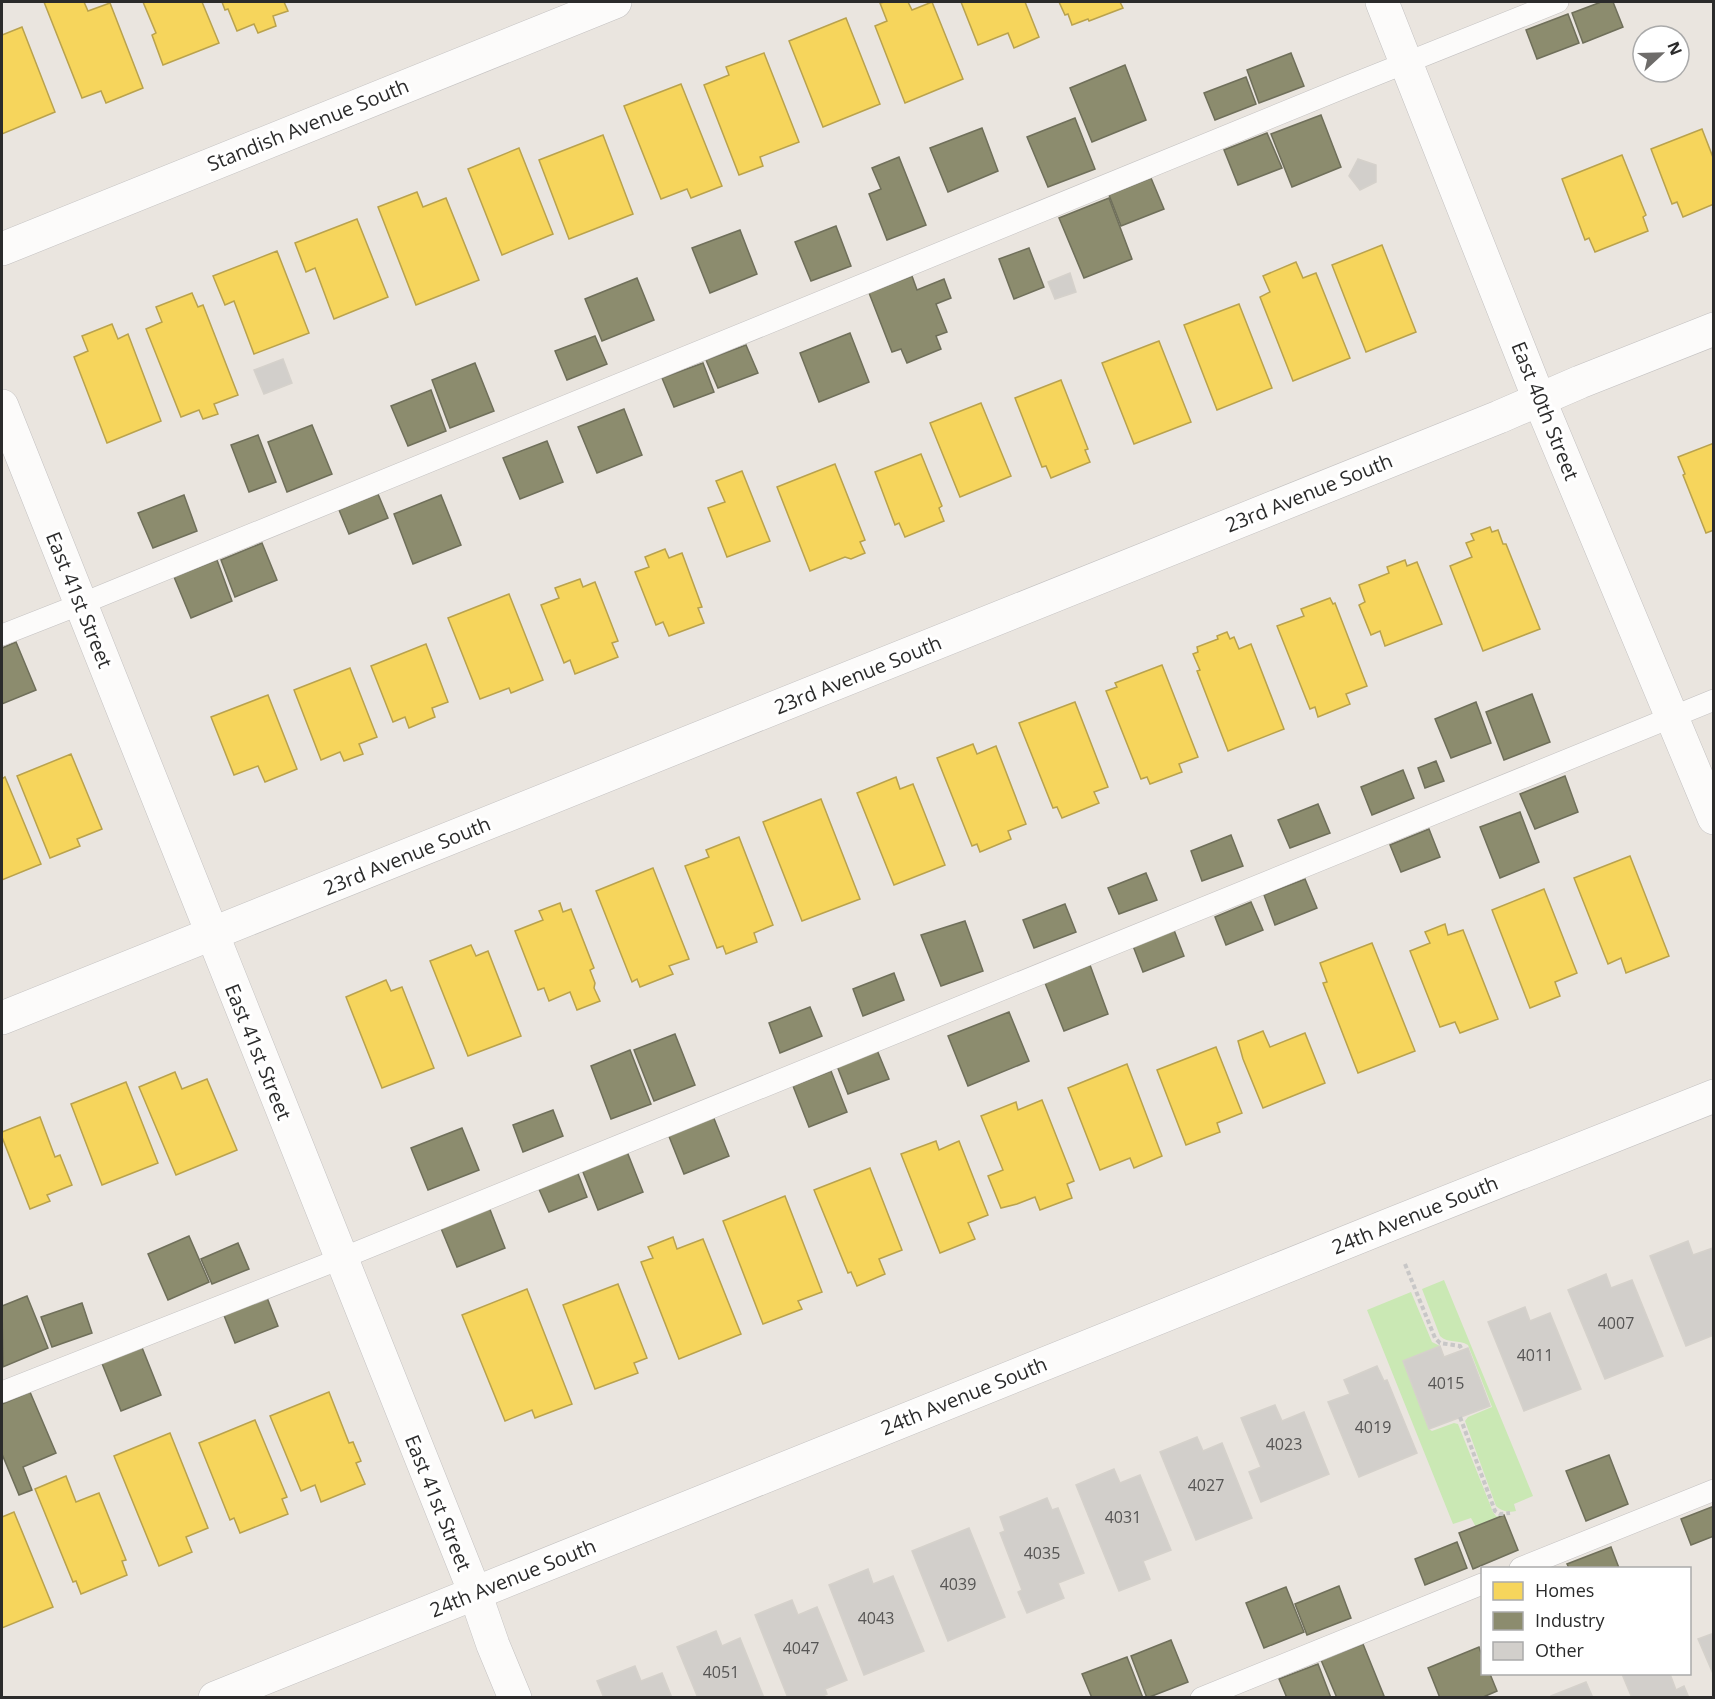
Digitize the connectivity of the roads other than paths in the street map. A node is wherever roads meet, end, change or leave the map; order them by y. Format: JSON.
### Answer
{"nodes":[{"id":1,"x":615,"y":2,"type":"edge"},
{"id":2,"x":1382,"y":2,"type":"edge"},
{"id":3,"x":1558,"y":2,"type":"edge"},
{"id":4,"x":1406,"y":62,"type":"junction"},
{"id":5,"x":2,"y":249,"type":"edge"},
{"id":6,"x":1713,"y":329,"type":"edge"},
{"id":7,"x":1539,"y":399,"type":"junction"},
{"id":8,"x":2,"y":406,"type":"edge"},
{"id":9,"x":81,"y":604,"type":"junction"},
{"id":10,"x":2,"y":635,"type":"edge"},
{"id":11,"x":1713,"y":700,"type":"edge"},
{"id":12,"x":1672,"y":717,"type":"junction"},
{"id":13,"x":1713,"y":818,"type":"edge"},
{"id":14,"x":211,"y":934,"type":"junction"},
{"id":15,"x":2,"y":1018,"type":"edge"},
{"id":16,"x":1713,"y":1096,"type":"edge"},
{"id":17,"x":340,"y":1259,"type":"junction"},
{"id":18,"x":2,"y":1392,"type":"edge"},
{"id":19,"x":1713,"y":1490,"type":"edge"},
{"id":20,"x":1525,"y":1567,"type":"edge"},
{"id":21,"x":1481,"y":1584,"type":"edge"},
{"id":22,"x":475,"y":1593,"type":"junction"},
{"id":23,"x":214,"y":1698,"type":"edge"},
{"id":24,"x":514,"y":1698,"type":"edge"},
{"id":25,"x":1201,"y":1698,"type":"edge"}],
"edges":[{"from":1,"to":5,"type":"street","name":"Standish Avenue South"},
{"from":2,"to":4,"type":"street","name":"East 40th Street"},
{"from":3,"to":4,"type":"lane"},
{"from":4,"to":7,"type":"street","name":"East 40th Street"},
{"from":4,"to":9,"type":"lane"},
{"from":6,"to":7,"type":"street","name":"23rd Avenue South"},
{"from":7,"to":12,"type":"street","name":"East 40th Street"},
{"from":7,"to":14,"type":"street","name":"23rd Avenue South"},
{"from":8,"to":9,"type":"street","name":"East 41st Street"},
{"from":9,"to":10,"type":"lane"},
{"from":9,"to":14,"type":"street","name":"East 41st Street"},
{"from":11,"to":12,"type":"lane"},
{"from":12,"to":13,"type":"street","name":"East 40th Street"},
{"from":12,"to":17,"type":"lane"},
{"from":14,"to":15,"type":"street","name":"23rd Avenue South"},
{"from":14,"to":17,"type":"street","name":"East 41st Street"},
{"from":16,"to":22,"type":"street","name":"24th Avenue South"},
{"from":17,"to":18,"type":"lane"},
{"from":17,"to":22,"type":"street","name":"East 41st Street"},
{"from":19,"to":20,"type":"lane"},
{"from":21,"to":25,"type":"lane"},
{"from":22,"to":23,"type":"street","name":"24th Avenue South"},
{"from":22,"to":24,"type":"street","name":"East 41st Street"}]}
